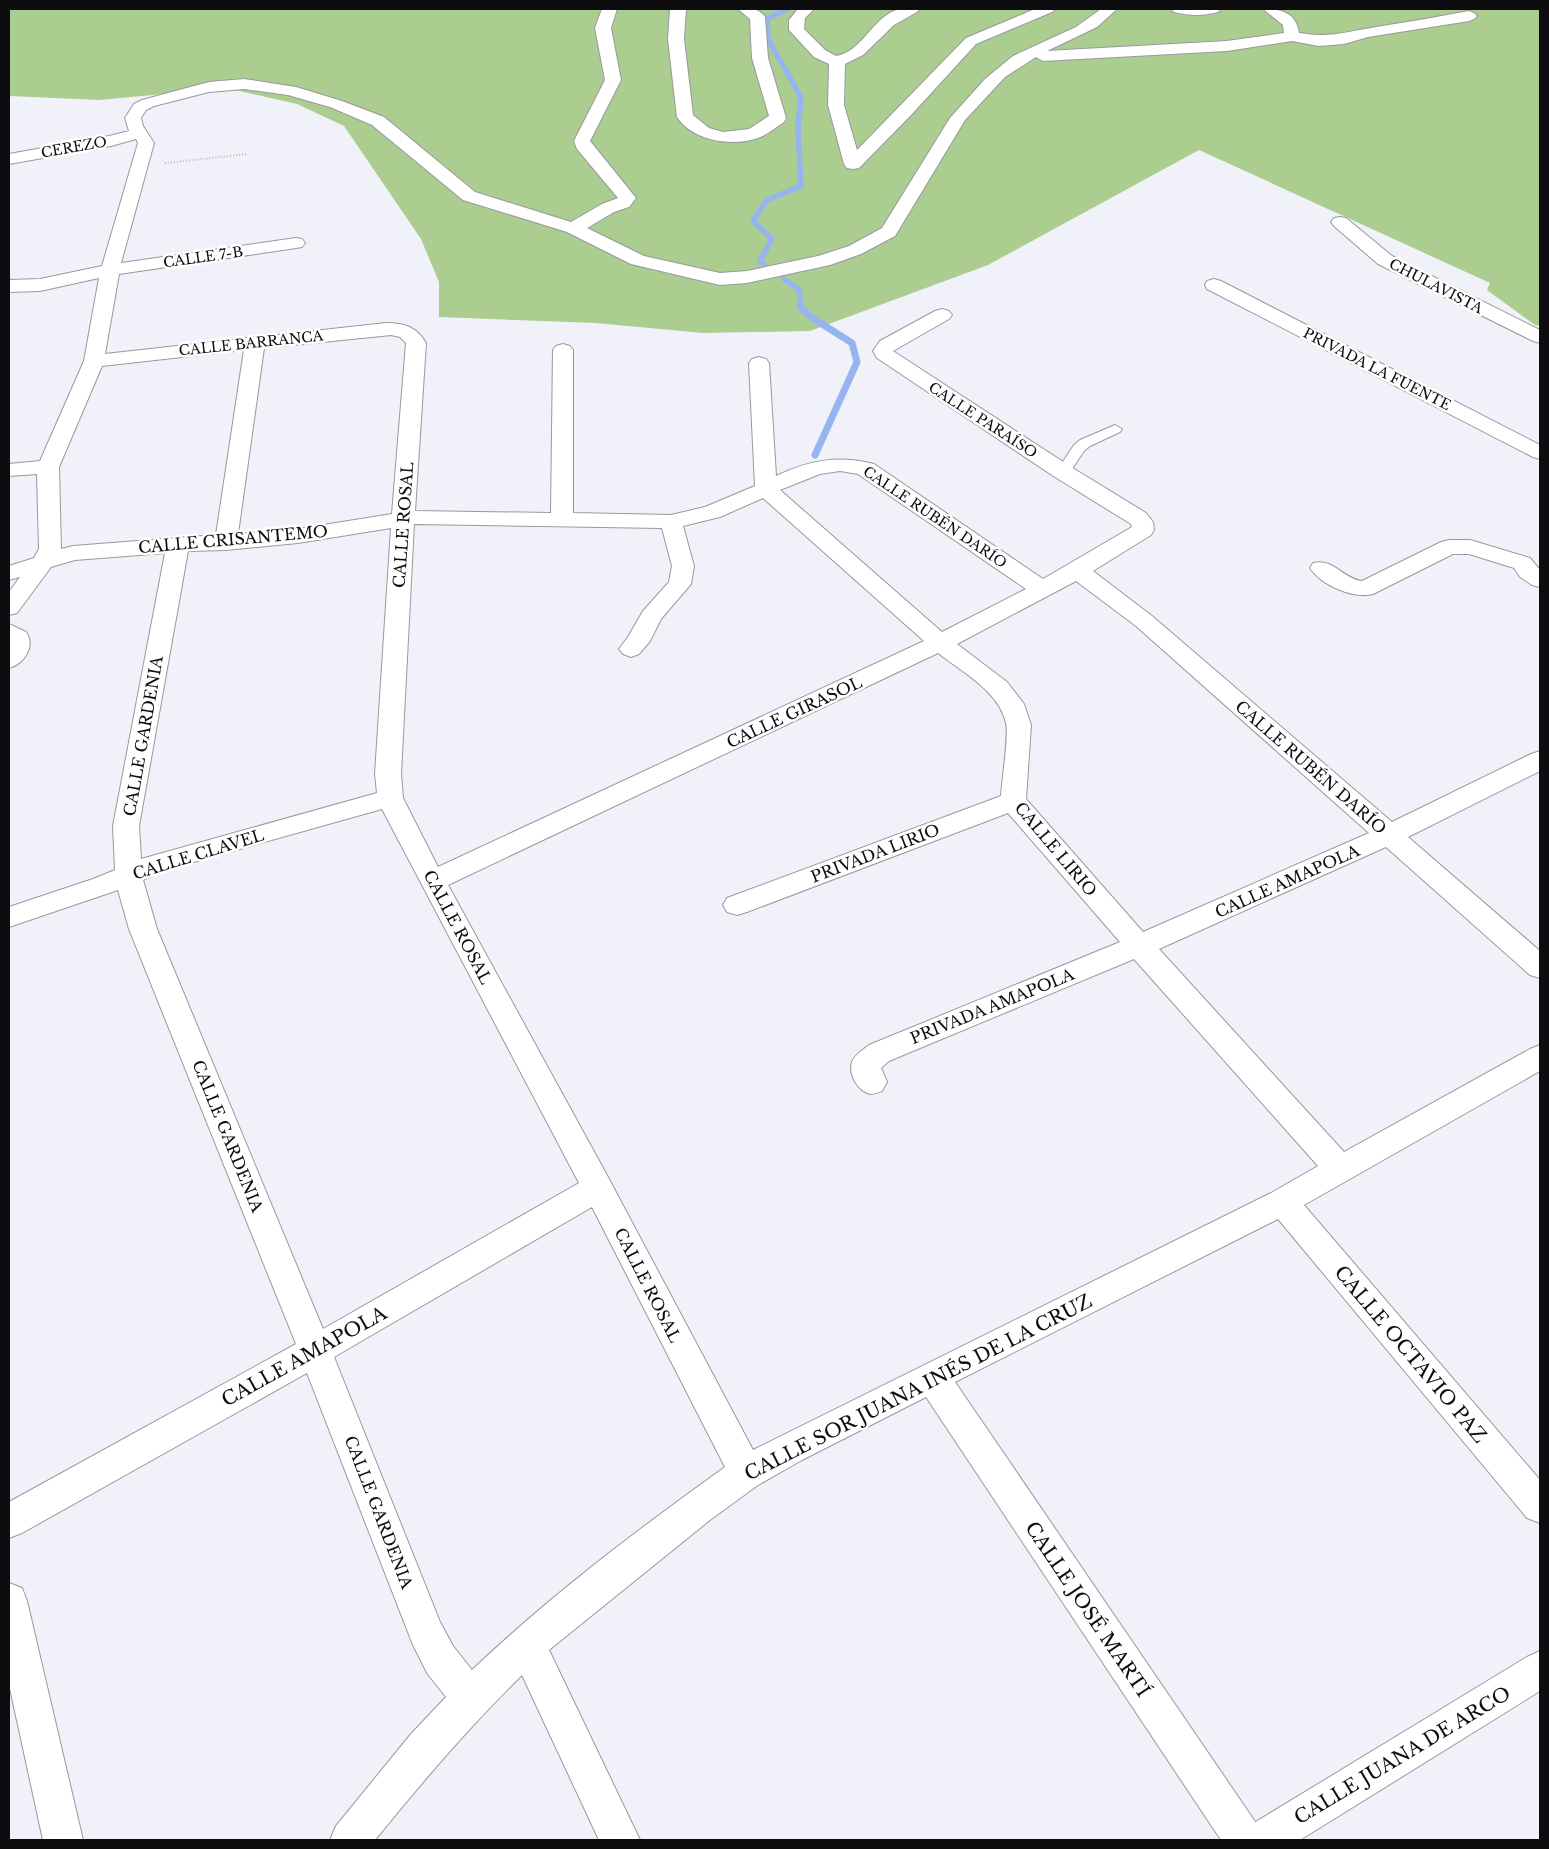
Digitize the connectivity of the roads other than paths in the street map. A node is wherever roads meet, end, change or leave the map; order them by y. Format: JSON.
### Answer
{"nodes":[{"id":1,"x":609,"y":9,"type":"edge"},
{"id":2,"x":678,"y":9,"type":"edge"},
{"id":3,"x":746,"y":9,"type":"edge"},
{"id":4,"x":808,"y":9,"type":"edge"},
{"id":5,"x":912,"y":9,"type":"edge"},
{"id":6,"x":1048,"y":9,"type":"edge"},
{"id":7,"x":1109,"y":9,"type":"edge"},
{"id":8,"x":1179,"y":9,"type":"edge"},
{"id":9,"x":1213,"y":9,"type":"edge"},
{"id":10,"x":1270,"y":9,"type":"edge"},
{"id":11,"x":1469,"y":16,"type":"dead end"},
{"id":12,"x":1292,"y":36,"type":"junction"},
{"id":13,"x":1019,"y":60,"type":"junction"},
{"id":14,"x":837,"y":61,"type":"junction"},
{"id":15,"x":139,"y":132,"type":"junction"},
{"id":16,"x":9,"y":158,"type":"edge"},
{"id":17,"x":1340,"y":222,"type":"dead end"},
{"id":18,"x":573,"y":228,"type":"junction"},
{"id":19,"x":296,"y":243,"type":"dead end"},
{"id":20,"x":109,"y":279,"type":"junction"},
{"id":21,"x":1214,"y":285,"type":"dead end"},
{"id":22,"x":9,"y":286,"type":"edge"},
{"id":23,"x":942,"y":316,"type":"dead end"},
{"id":24,"x":407,"y":332,"type":"joint"},
{"id":25,"x":1540,"y":337,"type":"edge"},
{"id":26,"x":254,"y":342,"type":"junction"},
{"id":27,"x":563,"y":350,"type":"dead end"},
{"id":28,"x":94,"y":361,"type":"junction"},
{"id":29,"x":759,"y":363,"type":"dead end"},
{"id":30,"x":1115,"y":430,"type":"dead end"},
{"id":31,"x":1540,"y":453,"type":"edge"},
{"id":32,"x":48,"y":468,"type":"junction"},
{"id":33,"x":9,"y":470,"type":"edge"},
{"id":34,"x":1064,"y":472,"type":"junction"},
{"id":35,"x":760,"y":492,"type":"junction"},
{"id":36,"x":403,"y":519,"type":"junction"},
{"id":37,"x":562,"y":519,"type":"junction"},
{"id":38,"x":671,"y":522,"type":"junction"},
{"id":39,"x":1144,"y":526,"type":"joint"},
{"id":40,"x":226,"y":543,"type":"junction"},
{"id":41,"x":178,"y":544,"type":"junction"},
{"id":42,"x":1540,"y":550,"type":"edge"},
{"id":43,"x":44,"y":561,"type":"junction"},
{"id":44,"x":1522,"y":563,"type":"junction"},
{"id":45,"x":1321,"y":568,"type":"dead end"},
{"id":46,"x":1077,"y":572,"type":"junction"},
{"id":47,"x":9,"y":573,"type":"edge"},
{"id":48,"x":1540,"y":580,"type":"edge"},
{"id":49,"x":1043,"y":590,"type":"junction"},
{"id":50,"x":9,"y":608,"type":"edge"},
{"id":51,"x":9,"y":632,"type":"edge"},
{"id":52,"x":940,"y":643,"type":"junction"},
{"id":53,"x":631,"y":649,"type":"dead end"},
{"id":54,"x":9,"y":660,"type":"edge"},
{"id":55,"x":1540,"y":760,"type":"edge"},
{"id":56,"x":390,"y":798,"type":"junction"},
{"id":57,"x":1014,"y":801,"type":"junction"},
{"id":58,"x":1389,"y":835,"type":"junction"},
{"id":59,"x":128,"y":876,"type":"junction"},
{"id":60,"x":433,"y":881,"type":"junction"},
{"id":61,"x":737,"y":905,"type":"dead end"},
{"id":62,"x":9,"y":917,"type":"edge"},
{"id":63,"x":1139,"y":946,"type":"junction"},
{"id":64,"x":1540,"y":967,"type":"edge"},
{"id":65,"x":1540,"y":1057,"type":"edge"},
{"id":66,"x":872,"y":1082,"type":"dead end"},
{"id":67,"x":1340,"y":1169,"type":"junction"},
{"id":68,"x":598,"y":1188,"type":"junction"},
{"id":69,"x":1282,"y":1202,"type":"junction"},
{"id":70,"x":315,"y":1351,"type":"junction"},
{"id":71,"x":932,"y":1377,"type":"junction"},
{"id":72,"x":746,"y":1473,"type":"junction"},
{"id":73,"x":1540,"y":1506,"type":"edge"},
{"id":74,"x":9,"y":1521,"type":"edge"},
{"id":75,"x":9,"y":1602,"type":"edge"},
{"id":76,"x":527,"y":1644,"type":"junction"},
{"id":77,"x":1540,"y":1670,"type":"edge"},
{"id":78,"x":472,"y":1697,"type":"junction"},
{"id":79,"x":63,"y":1840,"type":"edge"},
{"id":80,"x":350,"y":1840,"type":"edge"},
{"id":81,"x":620,"y":1840,"type":"edge"},
{"id":82,"x":1244,"y":1840,"type":"edge"},
{"id":83,"x":1263,"y":1840,"type":"edge"}],
"edges":[{"from":1,"to":18,"type":"street"},
{"from":2,"to":3,"type":"street"},
{"from":4,"to":14,"type":"street"},
{"from":5,"to":14,"type":"street"},
{"from":6,"to":14,"type":"street"},
{"from":7,"to":13,"type":"street"},
{"from":8,"to":9,"type":"street"},
{"from":10,"to":12,"type":"street"},
{"from":11,"to":12,"type":"street"},
{"from":12,"to":13,"type":"street"},
{"from":13,"to":18,"type":"street"},
{"from":15,"to":16,"type":"street","name":"CEREZO"},
{"from":15,"to":18,"type":"street"},
{"from":15,"to":20,"type":"street"},
{"from":17,"to":25,"type":"street","name":"CHULAVISTA"},
{"from":19,"to":20,"type":"street","name":"CALLE 7-B"},
{"from":20,"to":22,"type":"street","name":"CALLE 7-B"},
{"from":20,"to":28,"type":"street"},
{"from":21,"to":31,"type":"street","name":"PRIVADA LA FUENTE"},
{"from":23,"to":34,"type":"street","name":"CALLE PARAÍSO"},
{"from":24,"to":26,"type":"street","name":"CALLE BARRANCA"},
{"from":24,"to":36,"type":"street","name":"CALLE ROSAL"},
{"from":26,"to":28,"type":"street","name":"CALLE BARRANCA"},
{"from":26,"to":40,"type":"street"},
{"from":27,"to":37,"type":"street"},
{"from":28,"to":32,"type":"street"},
{"from":29,"to":35,"type":"street"},
{"from":30,"to":34,"type":"lane"},
{"from":32,"to":33,"type":"street"},
{"from":32,"to":43,"type":"street"},
{"from":34,"to":39,"type":"street","name":"CALLE PARAÍSO"},
{"from":35,"to":38,"type":"street","name":"CALLE CRISANTEMO"},
{"from":35,"to":49,"type":"street","name":"CALLE RUBÉN DARÍO"},
{"from":35,"to":52,"type":"street","name":"CALLE LIRIO"},
{"from":36,"to":37,"type":"street","name":"CALLE CRISANTEMO"},
{"from":36,"to":40,"type":"street","name":"CALLE CRISANTEMO"},
{"from":36,"to":56,"type":"street","name":"CALLE ROSAL"},
{"from":37,"to":38,"type":"street","name":"CALLE CRISANTEMO"},
{"from":38,"to":53,"type":"street"},
{"from":39,"to":46,"type":"street","name":"CALLE GIRASOL"},
{"from":40,"to":41,"type":"street","name":"CALLE CRISANTEMO"},
{"from":41,"to":43,"type":"street","name":"CALLE CRISANTEMO"},
{"from":41,"to":59,"type":"street","name":"CALLE GARDENIA"},
{"from":42,"to":44,"type":"street"},
{"from":43,"to":47,"type":"street","name":"CALLE CRISANTEMO"},
{"from":43,"to":50,"type":"street"},
{"from":44,"to":45,"type":"street"},
{"from":44,"to":48,"type":"street"},
{"from":46,"to":49,"type":"street","name":"CALLE GIRASOL"},
{"from":46,"to":58,"type":"street","name":"CALLE RUBÉN DARÍO"},
{"from":49,"to":52,"type":"street","name":"CALLE GIRASOL"},
{"from":51,"to":54,"type":"street"},
{"from":52,"to":57,"type":"street","name":"CALLE LIRIO"},
{"from":52,"to":60,"type":"street","name":"CALLE GIRASOL"},
{"from":55,"to":58,"type":"street","name":"CALLE AMAPOLA"},
{"from":56,"to":59,"type":"street","name":"CALLE CLAVEL"},
{"from":56,"to":60,"type":"street","name":"CALLE ROSAL"},
{"from":57,"to":61,"type":"street","name":"PRIVADA LIRIO"},
{"from":57,"to":63,"type":"street","name":"CALLE LIRIO"},
{"from":58,"to":63,"type":"street","name":"CALLE AMAPOLA"},
{"from":58,"to":64,"type":"street","name":"CALLE RUBÉN DARÍO"},
{"from":59,"to":62,"type":"street","name":"CALLE CLAVEL"},
{"from":59,"to":70,"type":"street","name":"CALLE GARDENIA"},
{"from":60,"to":68,"type":"street","name":"CALLE ROSAL"},
{"from":63,"to":66,"type":"street","name":"PRIVADA AMAPOLA"},
{"from":63,"to":67,"type":"street","name":"CALLE LIRIO"},
{"from":65,"to":67,"type":"street","name":"CALLE SOR JUANA INÉS DE LA CRUZ"},
{"from":67,"to":69,"type":"street","name":"CALLE SOR JUANA INÉS DE LA CRUZ"},
{"from":68,"to":70,"type":"street","name":"CALLE AMAPOLA"},
{"from":68,"to":72,"type":"street","name":"CALLE ROSAL"},
{"from":69,"to":71,"type":"street","name":"CALLE SOR JUANA INÉS DE LA CRUZ"},
{"from":69,"to":73,"type":"street","name":"CALLE OCTAVIO PAZ"},
{"from":70,"to":74,"type":"street","name":"CALLE AMAPOLA"},
{"from":70,"to":78,"type":"street","name":"CALLE GARDENIA"},
{"from":71,"to":72,"type":"street","name":"CALLE SOR JUANA INÉS DE LA CRUZ"},
{"from":71,"to":82,"type":"street","name":"CALLE JOSÉ MARTÍ"},
{"from":72,"to":76,"type":"street","name":"CALLE SOR JUANA INÉS DE LA CRUZ"},
{"from":75,"to":79,"type":"street"},
{"from":76,"to":78,"type":"street","name":"CALLE SOR JUANA INÉS DE LA CRUZ"},
{"from":76,"to":81,"type":"street"},
{"from":77,"to":83,"type":"street","name":"CALLE JUANA DE ARCO"},
{"from":78,"to":80,"type":"street","name":"CALLE SOR JUANA INÉS DE LA CRUZ"}]}
